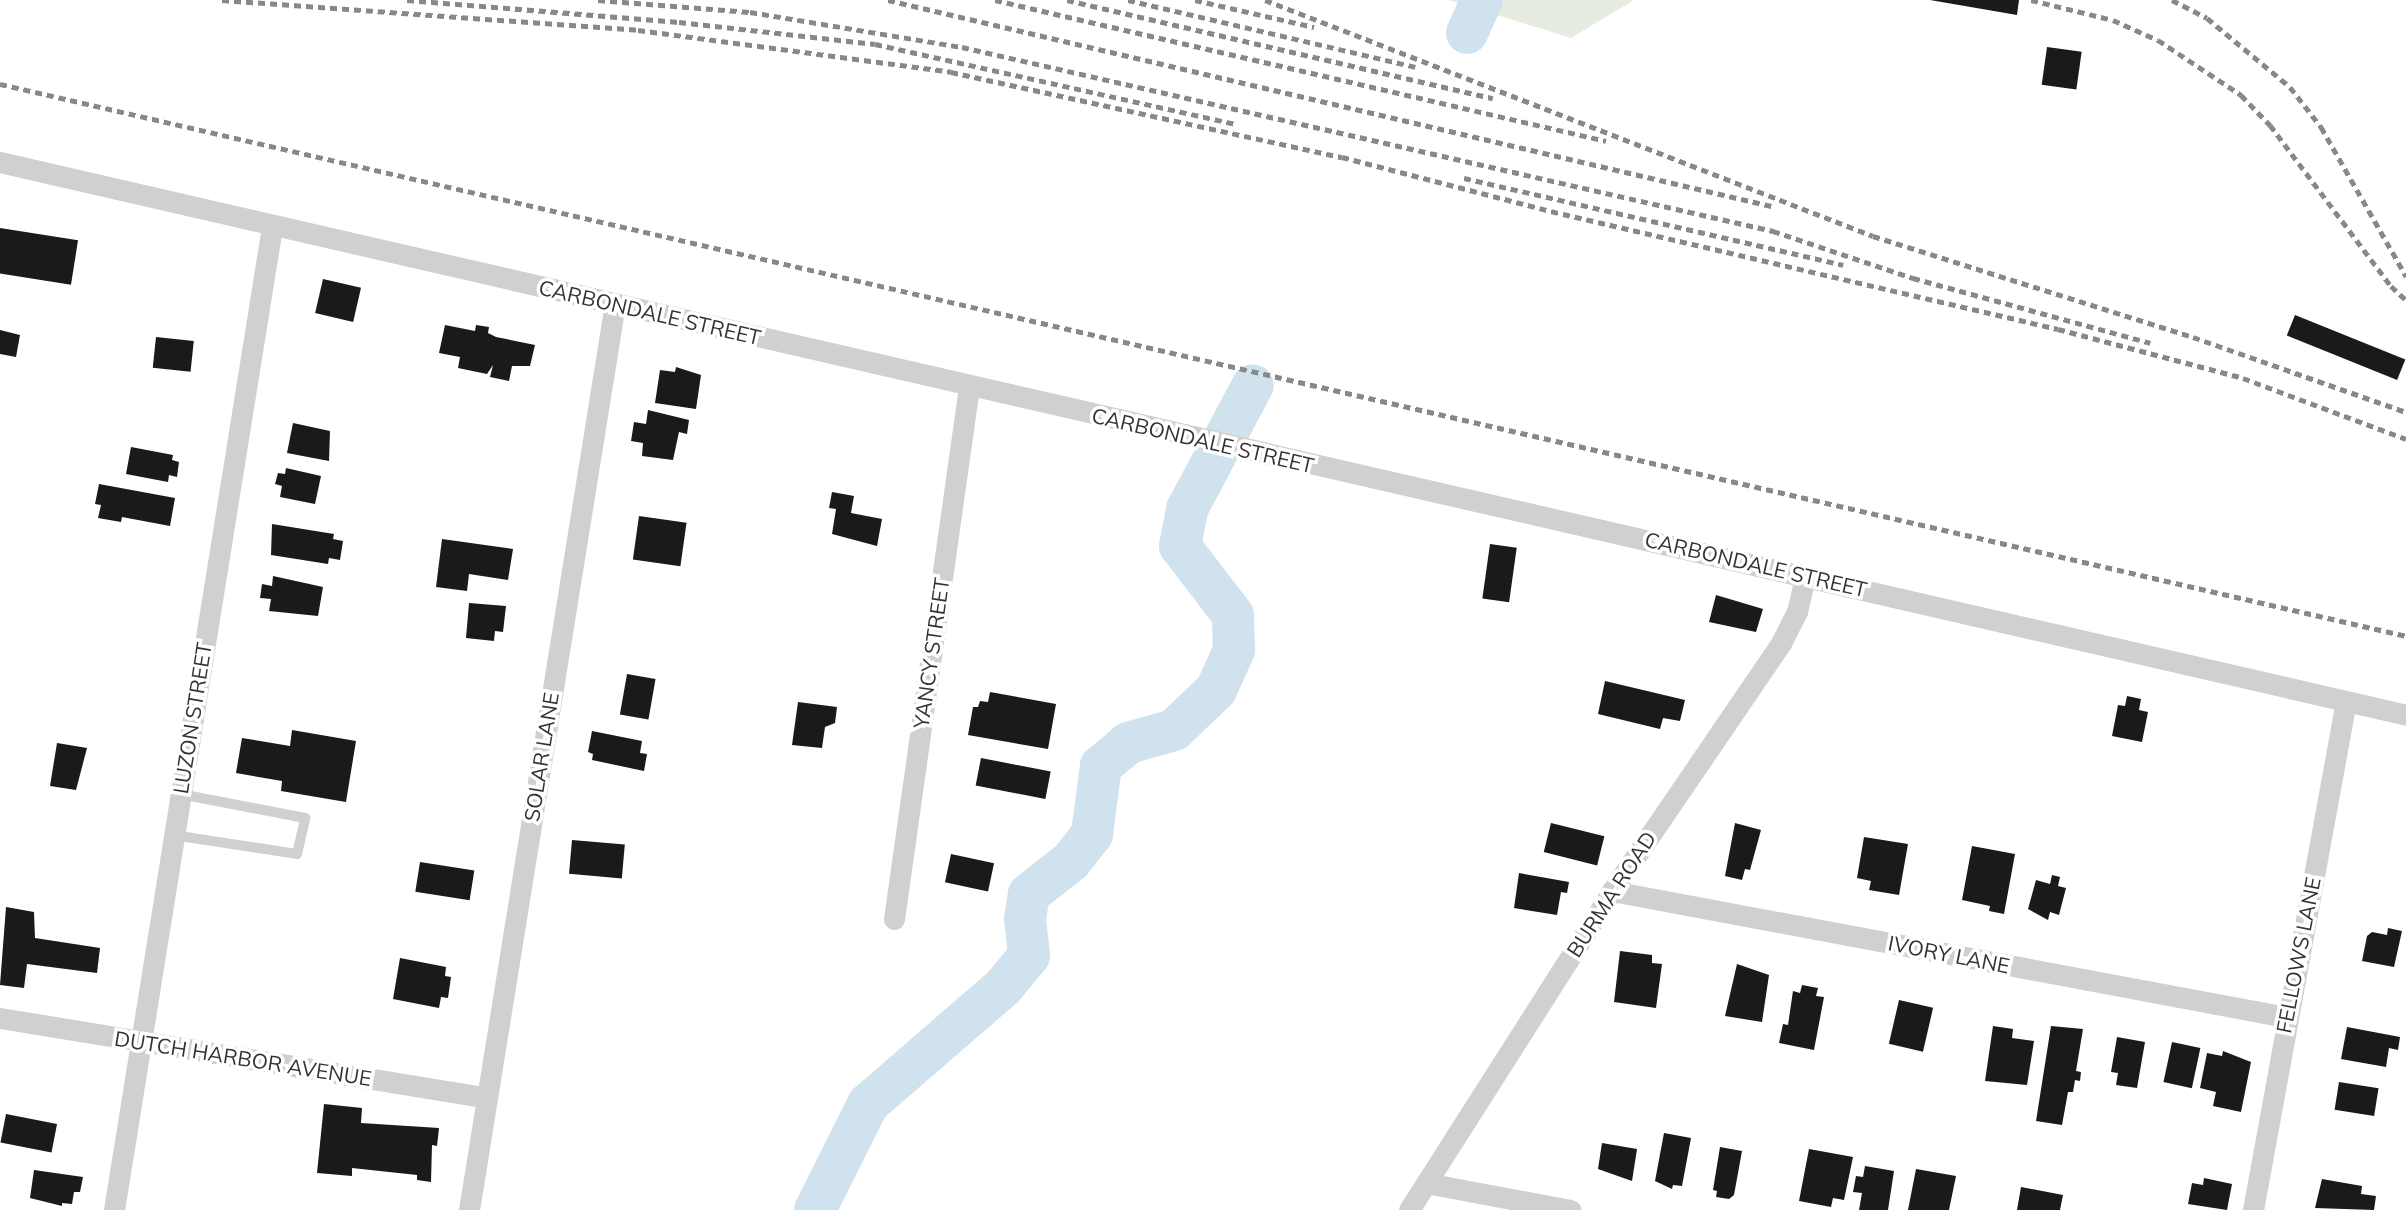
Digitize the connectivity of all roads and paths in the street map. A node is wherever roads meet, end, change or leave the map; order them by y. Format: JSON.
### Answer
{"nodes":[{"id":1,"x":0,"y":162,"type":"edge"},
{"id":2,"x":272,"y":227,"type":"junction"},
{"id":3,"x":615,"y":304,"type":"junction"},
{"id":4,"x":969,"y":387,"type":"junction"},
{"id":5,"x":1805,"y":576,"type":"junction"},
{"id":6,"x":2346,"y":701,"type":"junction"},
{"id":7,"x":2406,"y":715,"type":"edge"},
{"id":8,"x":180,"y":794,"type":"junction"},
{"id":9,"x":173,"y":835,"type":"junction"},
{"id":10,"x":1612,"y":891,"type":"junction"},
{"id":11,"x":894,"y":919,"type":"dead end"},
{"id":12,"x":2286,"y":1017,"type":"junction"},
{"id":13,"x":0,"y":1018,"type":"edge"},
{"id":14,"x":140,"y":1040,"type":"junction"},
{"id":15,"x":486,"y":1098,"type":"junction"},
{"id":16,"x":1426,"y":1183,"type":"junction"},
{"id":17,"x":114,"y":1210,"type":"edge"},
{"id":18,"x":469,"y":1210,"type":"edge"},
{"id":19,"x":1409,"y":1210,"type":"edge"},
{"id":20,"x":1570,"y":1210,"type":"edge"},
{"id":21,"x":2253,"y":1210,"type":"edge"}],
"edges":[{"from":1,"to":2,"type":"street","name":"CARBONDALE STREET"},
{"from":2,"to":3,"type":"street","name":"CARBONDALE STREET"},
{"from":2,"to":8,"type":"street","name":"LUZON STREET"},
{"from":3,"to":4,"type":"street","name":"CARBONDALE STREET"},
{"from":3,"to":15,"type":"street","name":"SOLAR LANE"},
{"from":4,"to":5,"type":"street","name":"CARBONDALE STREET"},
{"from":4,"to":11,"type":"street","name":"YANCY STREET"},
{"from":5,"to":6,"type":"street","name":"CARBONDALE STREET"},
{"from":5,"to":10,"type":"street","name":"BURMA ROAD"},
{"from":6,"to":7,"type":"street","name":"CARBONDALE STREET"},
{"from":6,"to":12,"type":"street","name":"FELLOWS LANE"},
{"from":8,"to":9,"type":"street","name":"LUZON STREET"},
{"from":8,"to":9,"type":"lane"},
{"from":9,"to":14,"type":"street","name":"LUZON STREET"},
{"from":10,"to":12,"type":"street","name":"IVORY LANE"},
{"from":10,"to":16,"type":"street","name":"BURMA ROAD"},
{"from":12,"to":21,"type":"street","name":"FELLOWS LANE"},
{"from":13,"to":14,"type":"street","name":"DUTCH HARBOR AVENUE"},
{"from":14,"to":15,"type":"street","name":"DUTCH HARBOR AVENUE"},
{"from":14,"to":17,"type":"street","name":"LUZON STREET"},
{"from":15,"to":18,"type":"street","name":"SOLAR LANE"},
{"from":16,"to":19,"type":"street","name":"BURMA ROAD"},
{"from":16,"to":20,"type":"street"}]}
